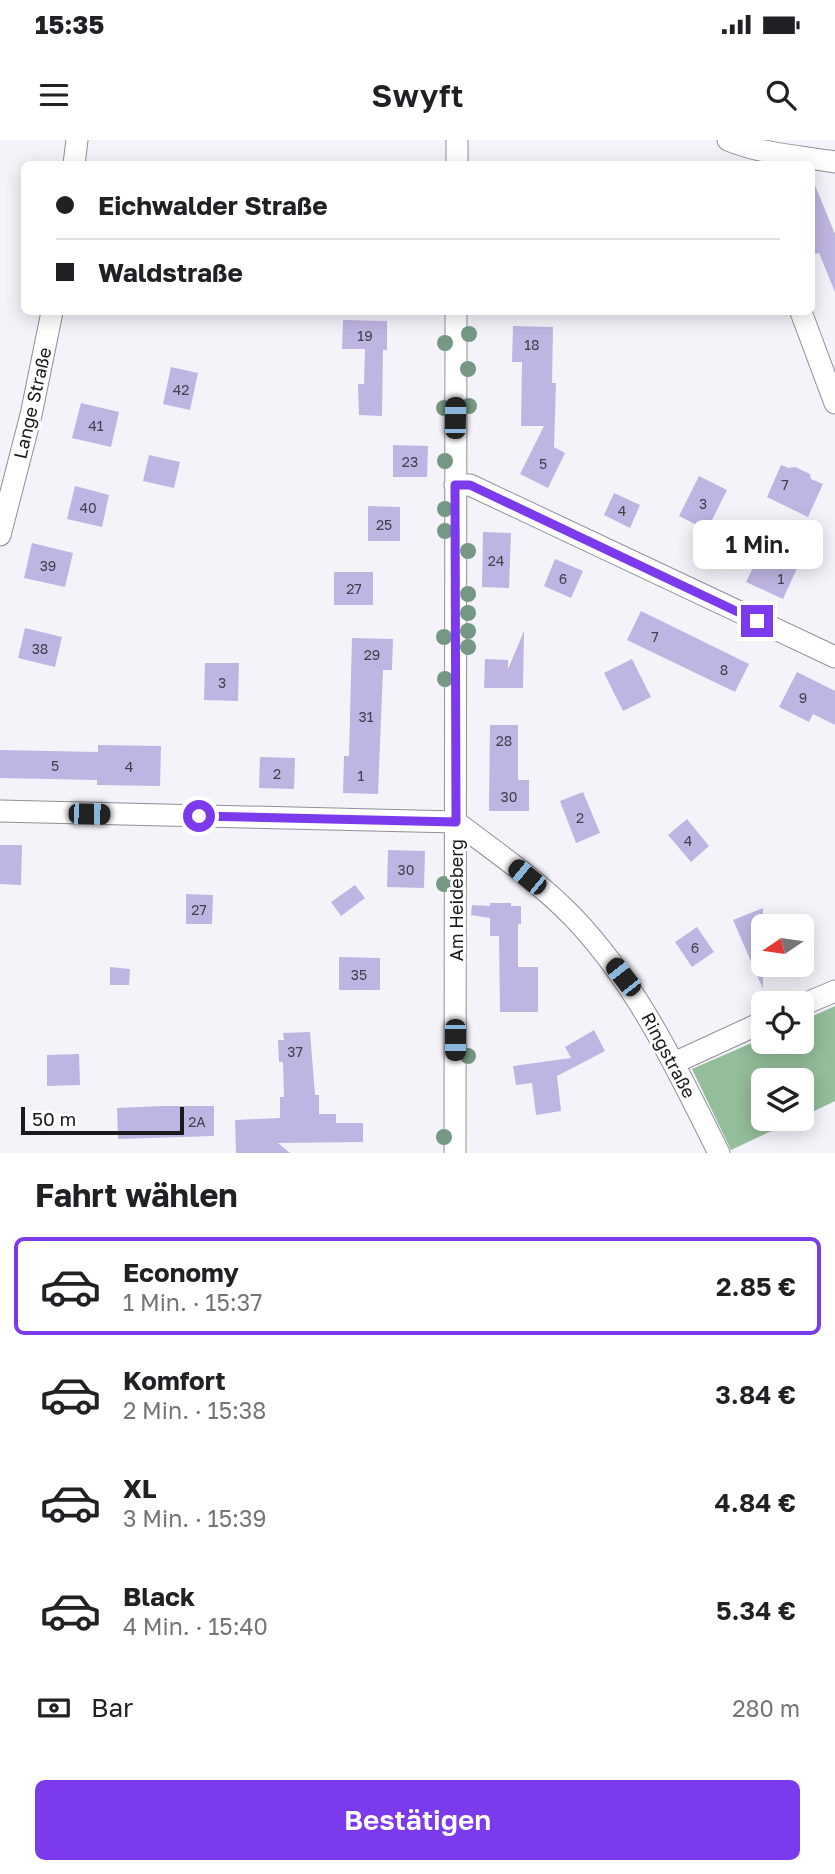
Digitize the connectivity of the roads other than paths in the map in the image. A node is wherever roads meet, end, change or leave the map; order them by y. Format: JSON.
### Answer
{"nodes":[{"id":1,"x":77,"y":140,"type":"edge"},
{"id":2,"x":457,"y":140,"type":"edge"},
{"id":3,"x":739,"y":148,"type":"edge"},
{"id":4,"x":74,"y":161,"type":"edge"},
{"id":5,"x":457,"y":161,"type":"edge"},
{"id":6,"x":835,"y":162,"type":"edge"},
{"id":7,"x":51,"y":315,"type":"edge"},
{"id":8,"x":456,"y":315,"type":"edge"},
{"id":9,"x":802,"y":315,"type":"edge"},
{"id":10,"x":835,"y":403,"type":"edge"},
{"id":11,"x":455,"y":485,"type":"junction"},
{"id":12,"x":0,"y":534,"type":"edge"},
{"id":13,"x":835,"y":657,"type":"edge"},
{"id":14,"x":0,"y":811,"type":"edge"},
{"id":15,"x":456,"y":822,"type":"junction"},
{"id":16,"x":835,"y":990,"type":"edge"},
{"id":17,"x":814,"y":1000,"type":"edge"},
{"id":18,"x":751,"y":1028,"type":"edge"},
{"id":19,"x":674,"y":1063,"type":"junction"},
{"id":20,"x":455,"y":1153,"type":"edge"},
{"id":21,"x":719,"y":1153,"type":"edge"}],
"edges":[{"from":1,"to":4,"type":"street"},
{"from":2,"to":5,"type":"street"},
{"from":3,"to":6,"type":"street"},
{"from":7,"to":12,"type":"street","name":"Lange Straße"},
{"from":8,"to":11,"type":"street","name":"Am Heideberg"},
{"from":9,"to":10,"type":"street"},
{"from":11,"to":13,"type":"street"},
{"from":11,"to":15,"type":"street","name":"Am Heideberg"},
{"from":14,"to":15,"type":"street"},
{"from":15,"to":19,"type":"street","name":"Ringstraße"},
{"from":15,"to":20,"type":"street","name":"Am Heideberg"},
{"from":16,"to":17,"type":"street"},
{"from":18,"to":19,"type":"street"},
{"from":19,"to":21,"type":"street","name":"Ringstraße"}]}
